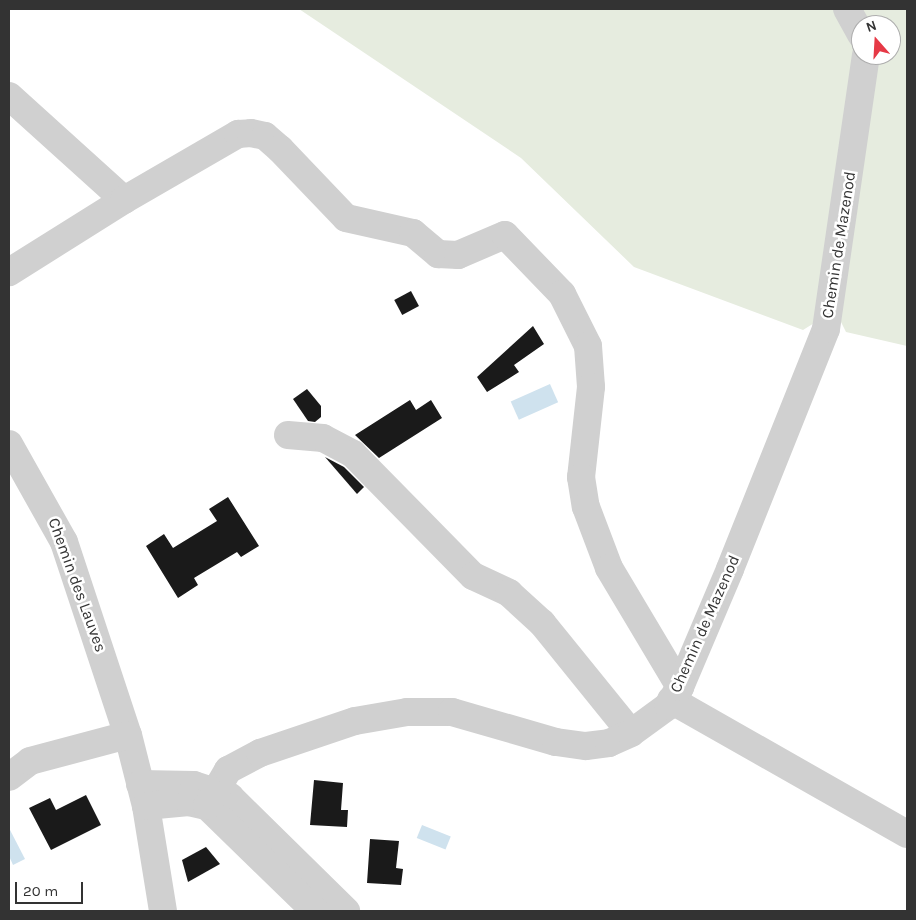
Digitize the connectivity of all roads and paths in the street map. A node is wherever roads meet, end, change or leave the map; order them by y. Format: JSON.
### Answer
{"nodes":[{"id":1,"x":865,"y":65,"type":"edge"},
{"id":2,"x":9,"y":96,"type":"edge"},
{"id":3,"x":124,"y":200,"type":"junction"},
{"id":4,"x":9,"y":272,"type":"edge"},
{"id":5,"x":288,"y":435,"type":"dead end"},
{"id":6,"x":9,"y":444,"type":"edge"},
{"id":7,"x":676,"y":693,"type":"junction"},
{"id":8,"x":631,"y":732,"type":"junction"},
{"id":9,"x":128,"y":735,"type":"junction"},
{"id":10,"x":9,"y":777,"type":"edge"},
{"id":11,"x":143,"y":795,"type":"junction"},
{"id":12,"x":211,"y":798,"type":"junction"},
{"id":13,"x":907,"y":834,"type":"edge"},
{"id":14,"x":163,"y":911,"type":"edge"},
{"id":15,"x":315,"y":911,"type":"edge"},
{"id":16,"x":346,"y":911,"type":"edge"}],
"edges":[{"from":1,"to":7,"type":"street","name":"Chemin de Mazenod"},
{"from":2,"to":3,"type":"street"},
{"from":3,"to":4,"type":"street"},
{"from":3,"to":7,"type":"street"},
{"from":5,"to":8,"type":"street"},
{"from":6,"to":9,"type":"street","name":"Chemin des Lauves"},
{"from":7,"to":8,"type":"street","name":"Chemin de Mazenod"},
{"from":7,"to":13,"type":"street"},
{"from":8,"to":12,"type":"street","name":"Chemin de Mazenod"},
{"from":9,"to":10,"type":"street"},
{"from":9,"to":11,"type":"street","name":"Chemin des Lauves"},
{"from":11,"to":12,"type":"street"},
{"from":11,"to":14,"type":"street","name":"Chemin des Lauves"},
{"from":12,"to":15,"type":"street"},
{"from":12,"to":16,"type":"street"}]}
